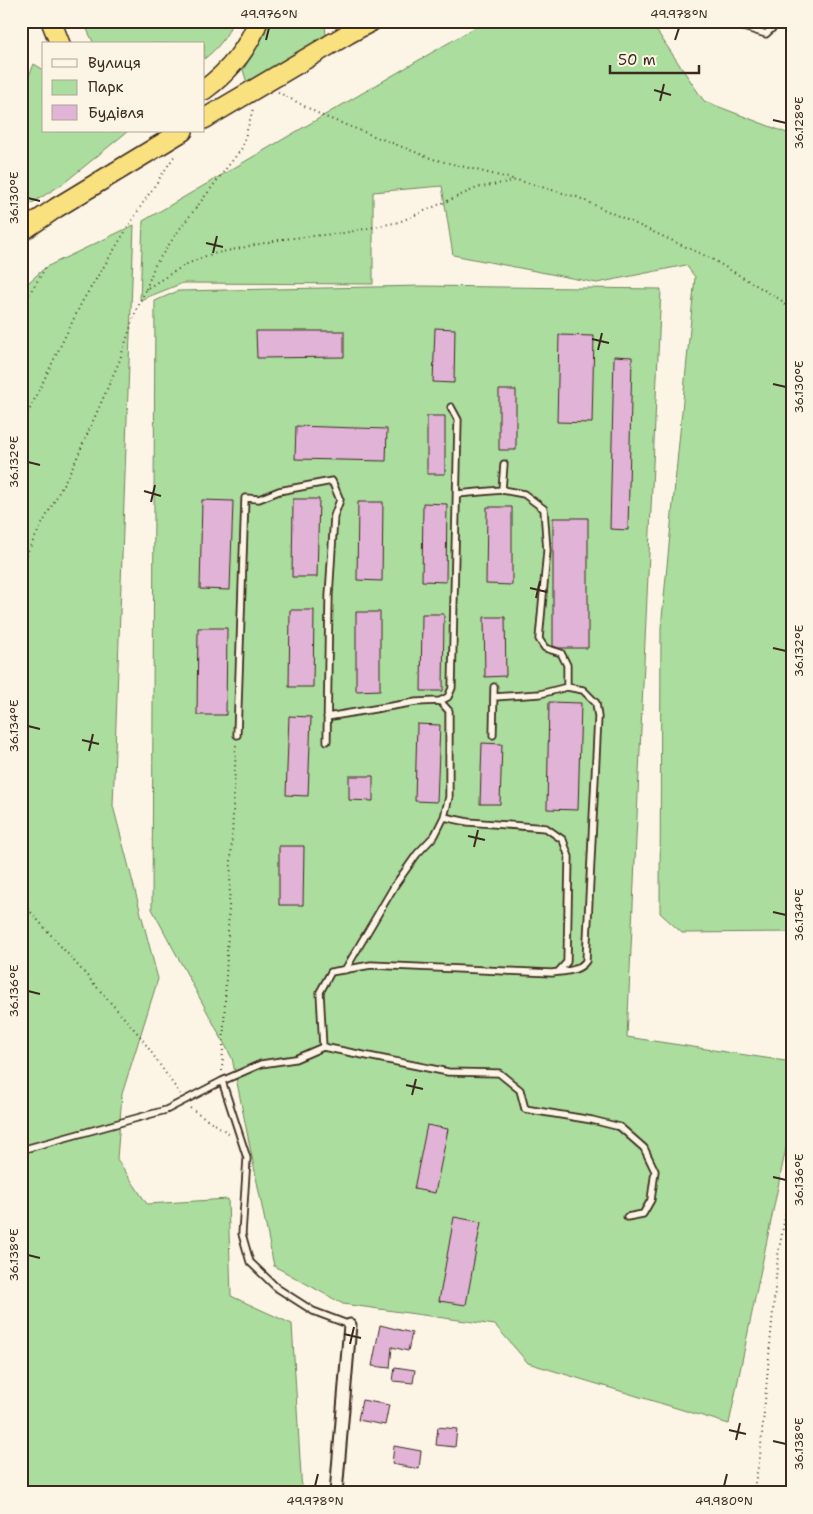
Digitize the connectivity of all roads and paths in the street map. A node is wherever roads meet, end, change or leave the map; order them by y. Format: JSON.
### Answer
{"nodes":[{"id":1,"x":51,"y":21,"type":"edge"},
{"id":2,"x":258,"y":21,"type":"edge"},
{"id":3,"x":372,"y":21,"type":"edge"},
{"id":4,"x":724,"y":21,"type":"edge"},
{"id":5,"x":780,"y":21,"type":"edge"},
{"id":6,"x":59,"y":42,"type":"edge"},
{"id":7,"x":263,"y":85,"type":"junction"},
{"id":8,"x":205,"y":89,"type":"edge"},
{"id":9,"x":205,"y":118,"type":"edge"},
{"id":10,"x":181,"y":132,"type":"edge"},
{"id":11,"x":175,"y":155,"type":"dead end"},
{"id":12,"x":517,"y":180,"type":"junction"},
{"id":13,"x":21,"y":232,"type":"edge"},
{"id":14,"x":46,"y":267,"type":"dead end"},
{"id":15,"x":146,"y":289,"type":"junction"},
{"id":16,"x":21,"y":307,"type":"edge"},
{"id":17,"x":792,"y":312,"type":"edge"},
{"id":18,"x":451,"y":407,"type":"dead end"},
{"id":19,"x":21,"y":427,"type":"edge"},
{"id":20,"x":504,"y":464,"type":"dead end"},
{"id":21,"x":502,"y":490,"type":"junction"},
{"id":22,"x":457,"y":494,"type":"junction"},
{"id":23,"x":21,"y":564,"type":"edge"},
{"id":24,"x":494,"y":687,"type":"dead end"},
{"id":25,"x":567,"y":687,"type":"junction"},
{"id":26,"x":494,"y":697,"type":"junction"},
{"id":27,"x":440,"y":701,"type":"junction"},
{"id":28,"x":327,"y":716,"type":"junction"},
{"id":29,"x":237,"y":722,"type":"junction"},
{"id":30,"x":236,"y":735,"type":"dead end"},
{"id":31,"x":493,"y":735,"type":"dead end"},
{"id":32,"x":327,"y":741,"type":"dead end"},
{"id":33,"x":444,"y":817,"type":"junction"},
{"id":34,"x":21,"y":901,"type":"edge"},
{"id":35,"x":345,"y":970,"type":"junction"},
{"id":36,"x":558,"y":972,"type":"junction"},
{"id":37,"x":323,"y":1047,"type":"junction"},
{"id":38,"x":222,"y":1081,"type":"junction"},
{"id":39,"x":184,"y":1100,"type":"junction"},
{"id":40,"x":242,"y":1142,"type":"junction"},
{"id":41,"x":21,"y":1150,"type":"edge"},
{"id":42,"x":792,"y":1179,"type":"edge"},
{"id":43,"x":627,"y":1217,"type":"dead end"},
{"id":44,"x":350,"y":1325,"type":"joint"},
{"id":45,"x":336,"y":1493,"type":"edge"},
{"id":46,"x":753,"y":1493,"type":"edge"}],
"edges":[{"from":1,"to":6,"type":"highway"},
{"from":2,"to":8,"type":"highway"},
{"from":3,"to":7,"type":"highway"},
{"from":4,"to":5,"type":"lane"},
{"from":7,"to":9,"type":"highway"},
{"from":7,"to":12,"type":"path"},
{"from":7,"to":15,"type":"path"},
{"from":10,"to":13,"type":"highway"},
{"from":11,"to":19,"type":"path"},
{"from":12,"to":15,"type":"path"},
{"from":12,"to":17,"type":"path"},
{"from":14,"to":16,"type":"path"},
{"from":15,"to":23,"type":"path"},
{"from":18,"to":22,"type":"lane"},
{"from":20,"to":21,"type":"lane"},
{"from":21,"to":22,"type":"lane"},
{"from":21,"to":25,"type":"lane"},
{"from":22,"to":27,"type":"lane"},
{"from":24,"to":26,"type":"lane"},
{"from":25,"to":26,"type":"lane"},
{"from":25,"to":36,"type":"lane"},
{"from":26,"to":31,"type":"lane"},
{"from":27,"to":28,"type":"lane"},
{"from":27,"to":33,"type":"lane"},
{"from":28,"to":29,"type":"lane"},
{"from":28,"to":32,"type":"lane"},
{"from":29,"to":30,"type":"lane"},
{"from":29,"to":38,"type":"path"},
{"from":33,"to":35,"type":"lane"},
{"from":33,"to":36,"type":"lane"},
{"from":34,"to":39,"type":"path"},
{"from":35,"to":36,"type":"lane"},
{"from":35,"to":37,"type":"lane"},
{"from":37,"to":38,"type":"lane"},
{"from":37,"to":43,"type":"lane"},
{"from":38,"to":39,"type":"lane"},
{"from":38,"to":40,"type":"lane"},
{"from":39,"to":40,"type":"path"},
{"from":39,"to":41,"type":"lane"},
{"from":40,"to":44,"type":"lane"},
{"from":42,"to":46,"type":"path"},
{"from":44,"to":45,"type":"street"}]}
